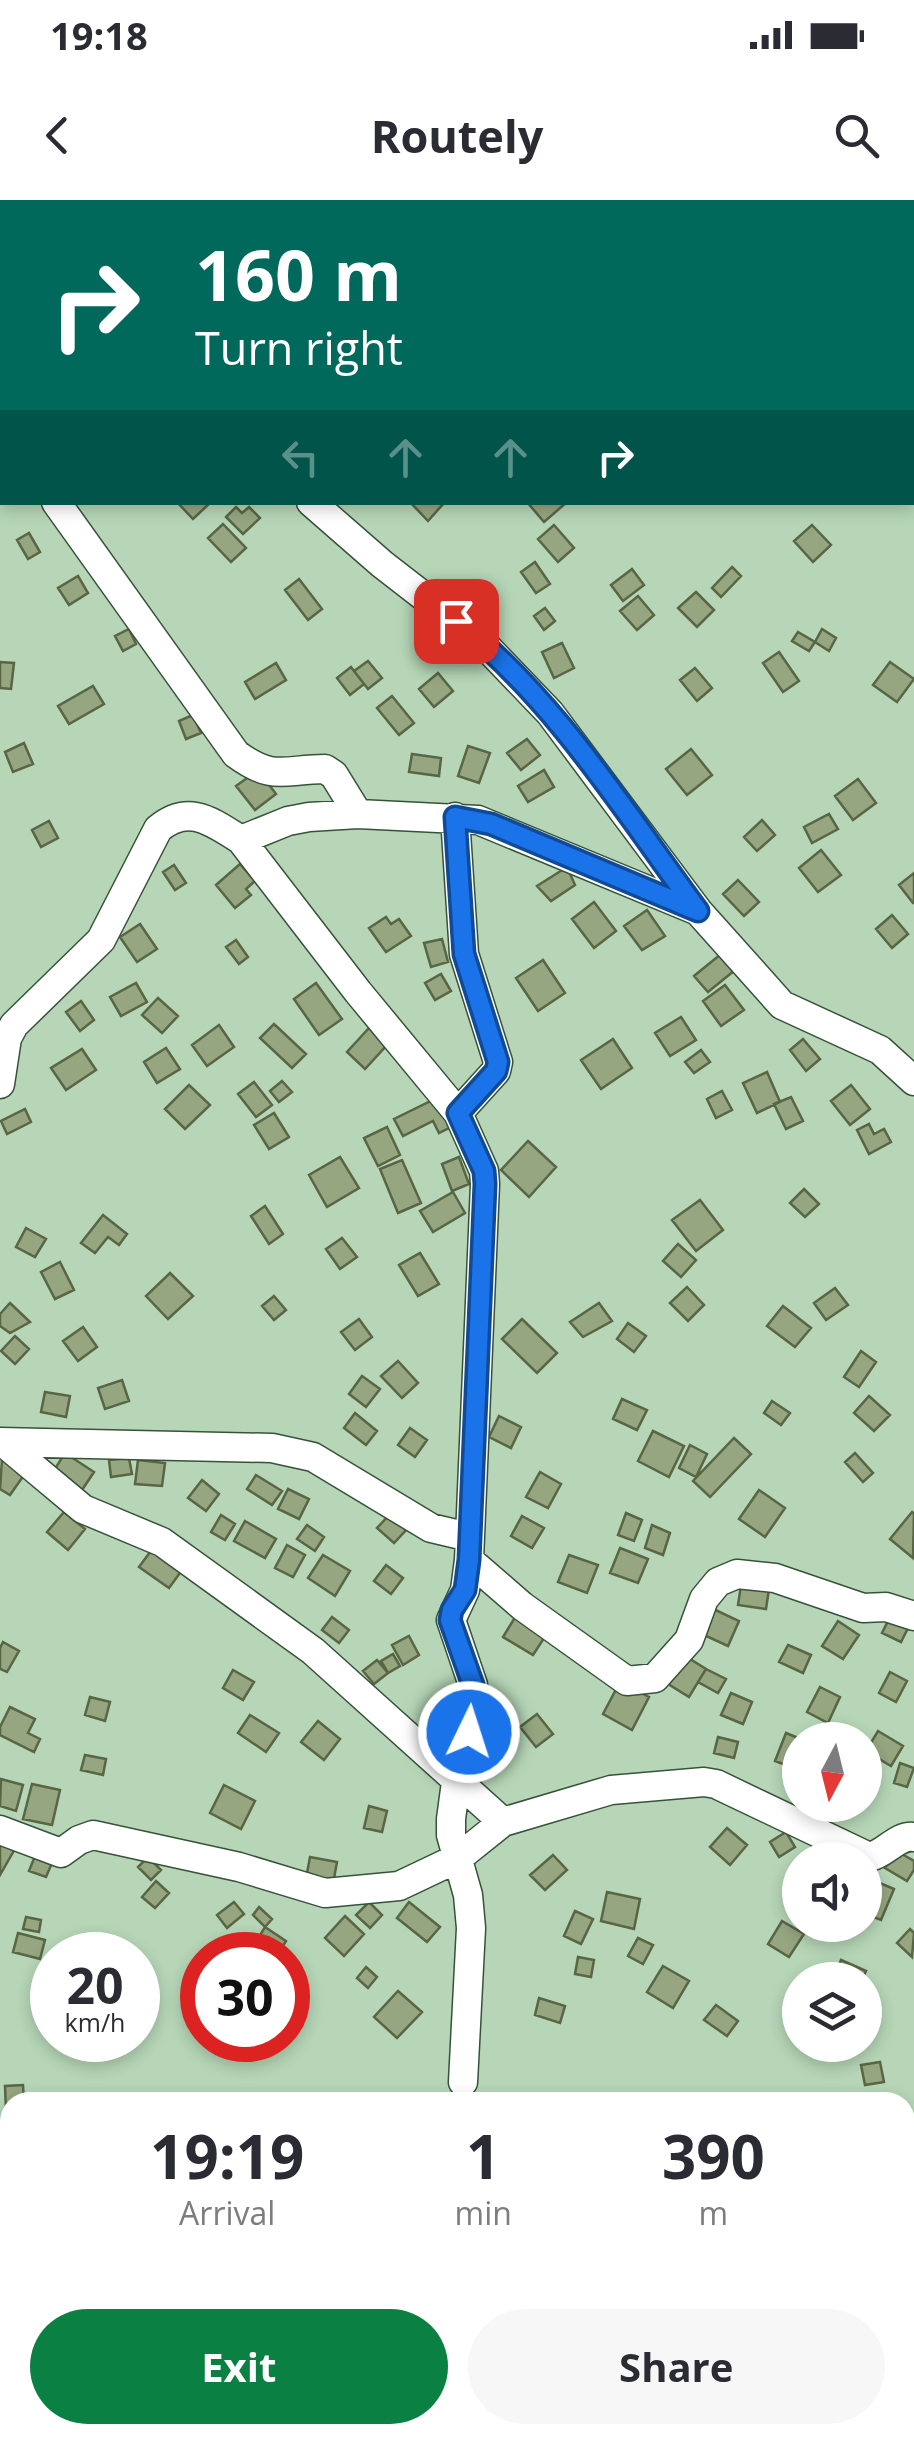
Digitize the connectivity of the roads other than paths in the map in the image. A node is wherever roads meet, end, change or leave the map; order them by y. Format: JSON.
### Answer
{"nodes":[{"id":1,"x":58,"y":505,"type":"edge"},
{"id":2,"x":314,"y":505,"type":"edge"},
{"id":3,"x":358,"y":814,"type":"junction"},
{"id":4,"x":455,"y":817,"type":"junction"},
{"id":5,"x":241,"y":840,"type":"junction"},
{"id":6,"x":698,"y":911,"type":"junction"},
{"id":7,"x":914,"y":1082,"type":"edge"},
{"id":8,"x":0,"y":1084,"type":"edge"},
{"id":9,"x":458,"y":1113,"type":"junction"},
{"id":10,"x":2,"y":1442,"type":"edge"},
{"id":11,"x":469,"y":1548,"type":"junction"},
{"id":12,"x":914,"y":1616,"type":"edge"},
{"id":13,"x":456,"y":1782,"type":"junction"},
{"id":14,"x":503,"y":1822,"type":"junction"},
{"id":15,"x":0,"y":1830,"type":"edge"},
{"id":16,"x":914,"y":1837,"type":"edge"},
{"id":17,"x":458,"y":1858,"type":"junction"},
{"id":18,"x":463,"y":2082,"type":"dead end"}],
"edges":[{"from":1,"to":3,"type":"street"},
{"from":2,"to":6,"type":"street"},
{"from":3,"to":4,"type":"street"},
{"from":3,"to":5,"type":"street"},
{"from":4,"to":6,"type":"street"},
{"from":4,"to":9,"type":"street"},
{"from":5,"to":8,"type":"street"},
{"from":5,"to":9,"type":"street"},
{"from":6,"to":7,"type":"street"},
{"from":9,"to":11,"type":"street"},
{"from":10,"to":11,"type":"street"},
{"from":10,"to":13,"type":"street"},
{"from":11,"to":12,"type":"street"},
{"from":11,"to":13,"type":"street"},
{"from":13,"to":14,"type":"street"},
{"from":13,"to":17,"type":"street"},
{"from":14,"to":16,"type":"street"},
{"from":14,"to":17,"type":"street"},
{"from":15,"to":17,"type":"street"},
{"from":17,"to":18,"type":"street"}]}
